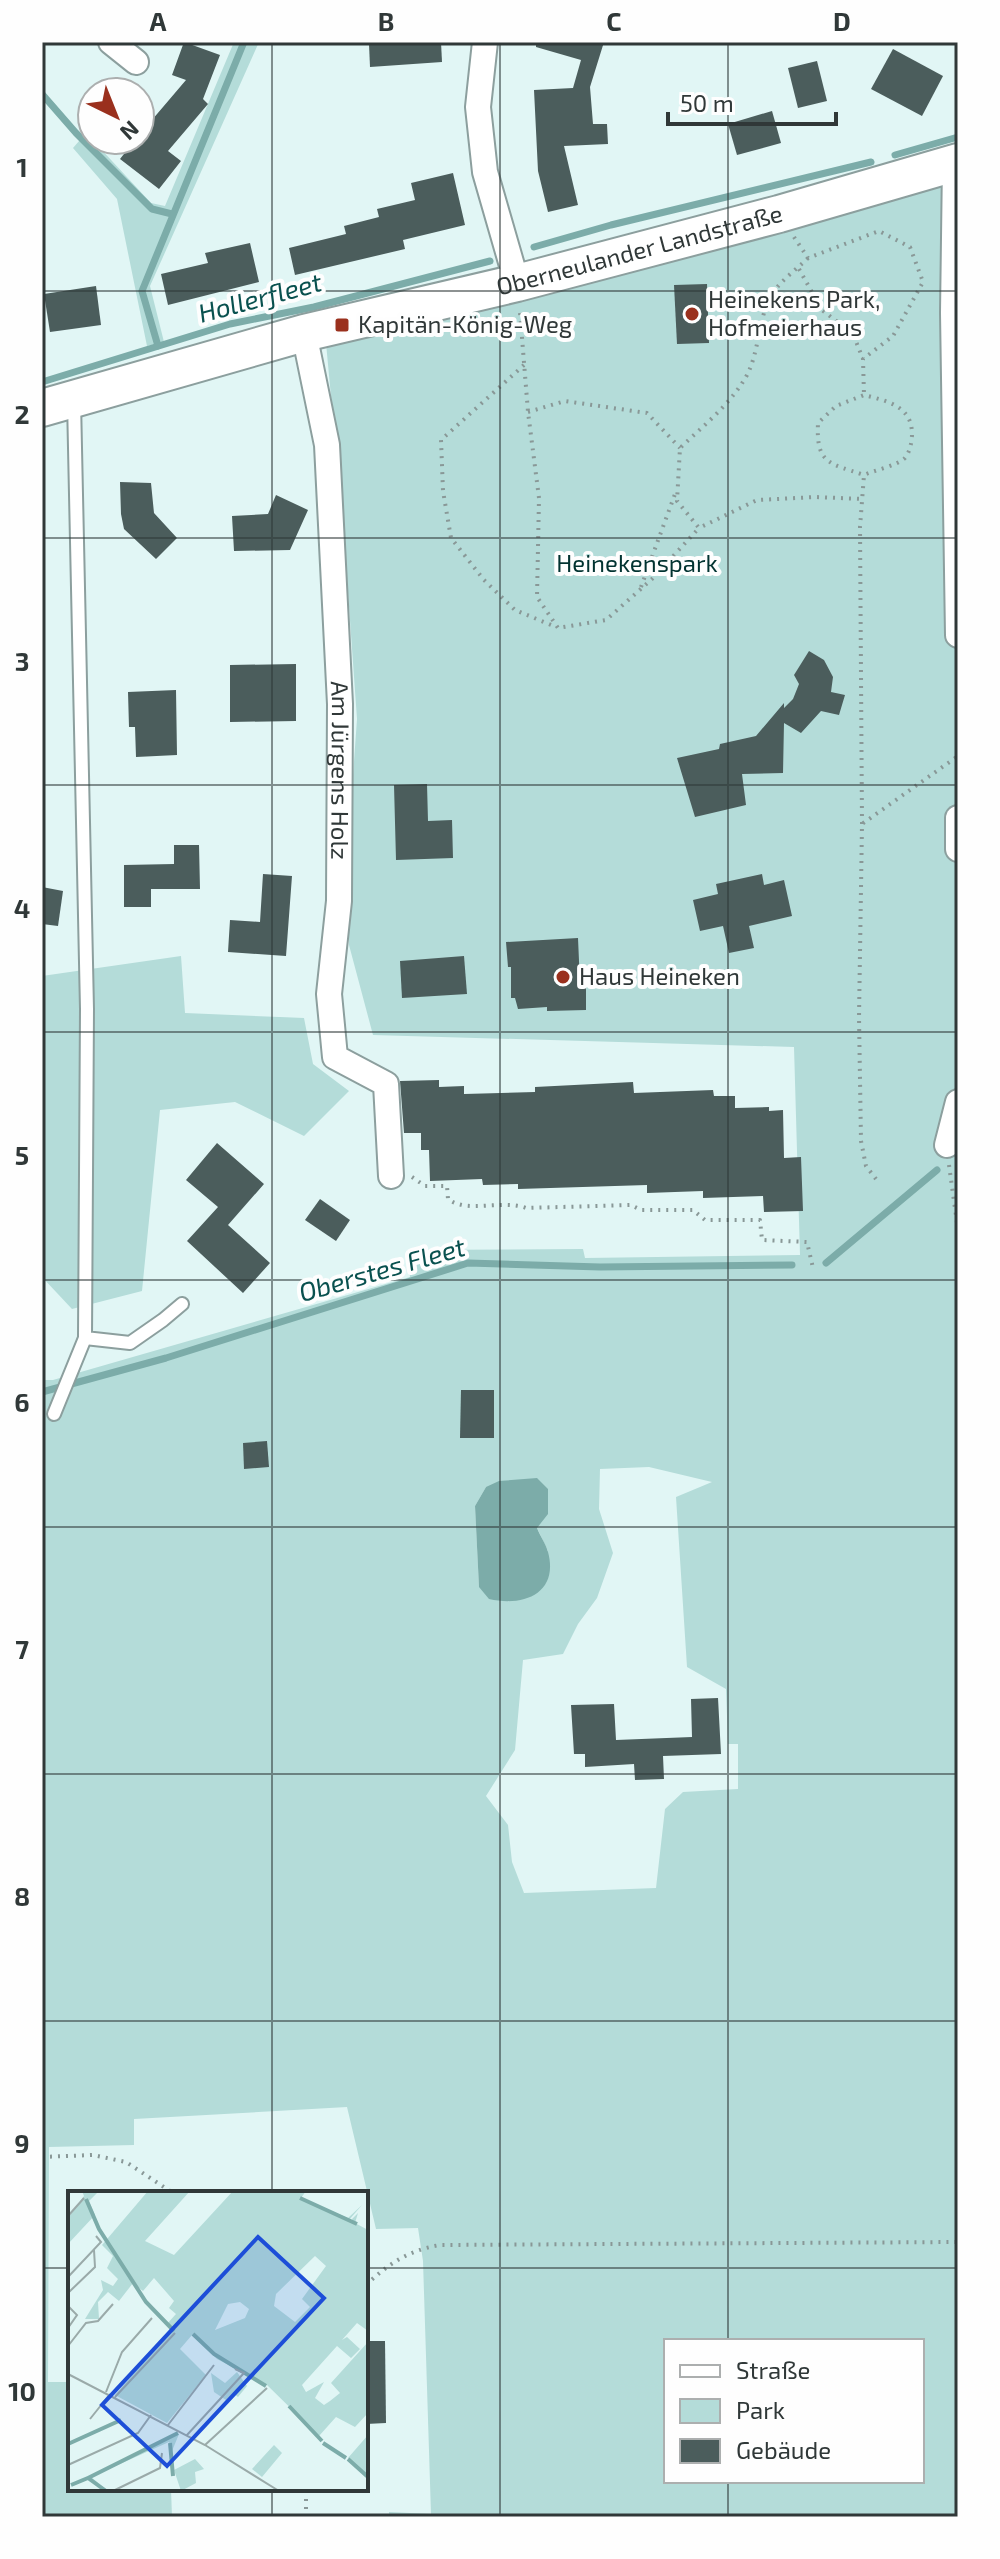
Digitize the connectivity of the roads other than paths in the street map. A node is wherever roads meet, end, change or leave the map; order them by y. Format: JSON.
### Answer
{"nodes":[{"id":1,"x":111,"y":42,"type":"edge"},
{"id":2,"x":485,"y":42,"type":"edge"},
{"id":3,"x":136,"y":62,"type":"dead end"},
{"id":4,"x":957,"y":162,"type":"edge"},
{"id":5,"x":517,"y":283,"type":"junction"},
{"id":6,"x":304,"y":333,"type":"junction"},
{"id":7,"x":58,"y":404,"type":"edge"},
{"id":8,"x":958,"y":635,"type":"edge"},
{"id":9,"x":958,"y":818,"type":"edge"},
{"id":10,"x":958,"y":849,"type":"edge"},
{"id":11,"x":958,"y":1102,"type":"edge"},
{"id":12,"x":947,"y":1145,"type":"road end"},
{"id":13,"x":391,"y":1176,"type":"road end"},
{"id":14,"x":182,"y":1304,"type":"dead end"},
{"id":15,"x":85,"y":1338,"type":"junction"},
{"id":16,"x":54,"y":1414,"type":"dead end"}],
"edges":[{"from":1,"to":3,"type":"street"},
{"from":2,"to":5,"type":"street"},
{"from":4,"to":5,"type":"street","name":"Oberneulander Landstraße"},
{"from":4,"to":8,"type":"street"},
{"from":5,"to":6,"type":"street","name":"Oberneulander Landstraße"},
{"from":6,"to":7,"type":"street","name":"Oberneulander Landstraße"},
{"from":6,"to":13,"type":"street","name":"Am Jürgens Holz"},
{"from":7,"to":15,"type":"lane"},
{"from":9,"to":10,"type":"street"},
{"from":11,"to":12,"type":"street"},
{"from":14,"to":15,"type":"lane"},
{"from":15,"to":16,"type":"lane"}]}
